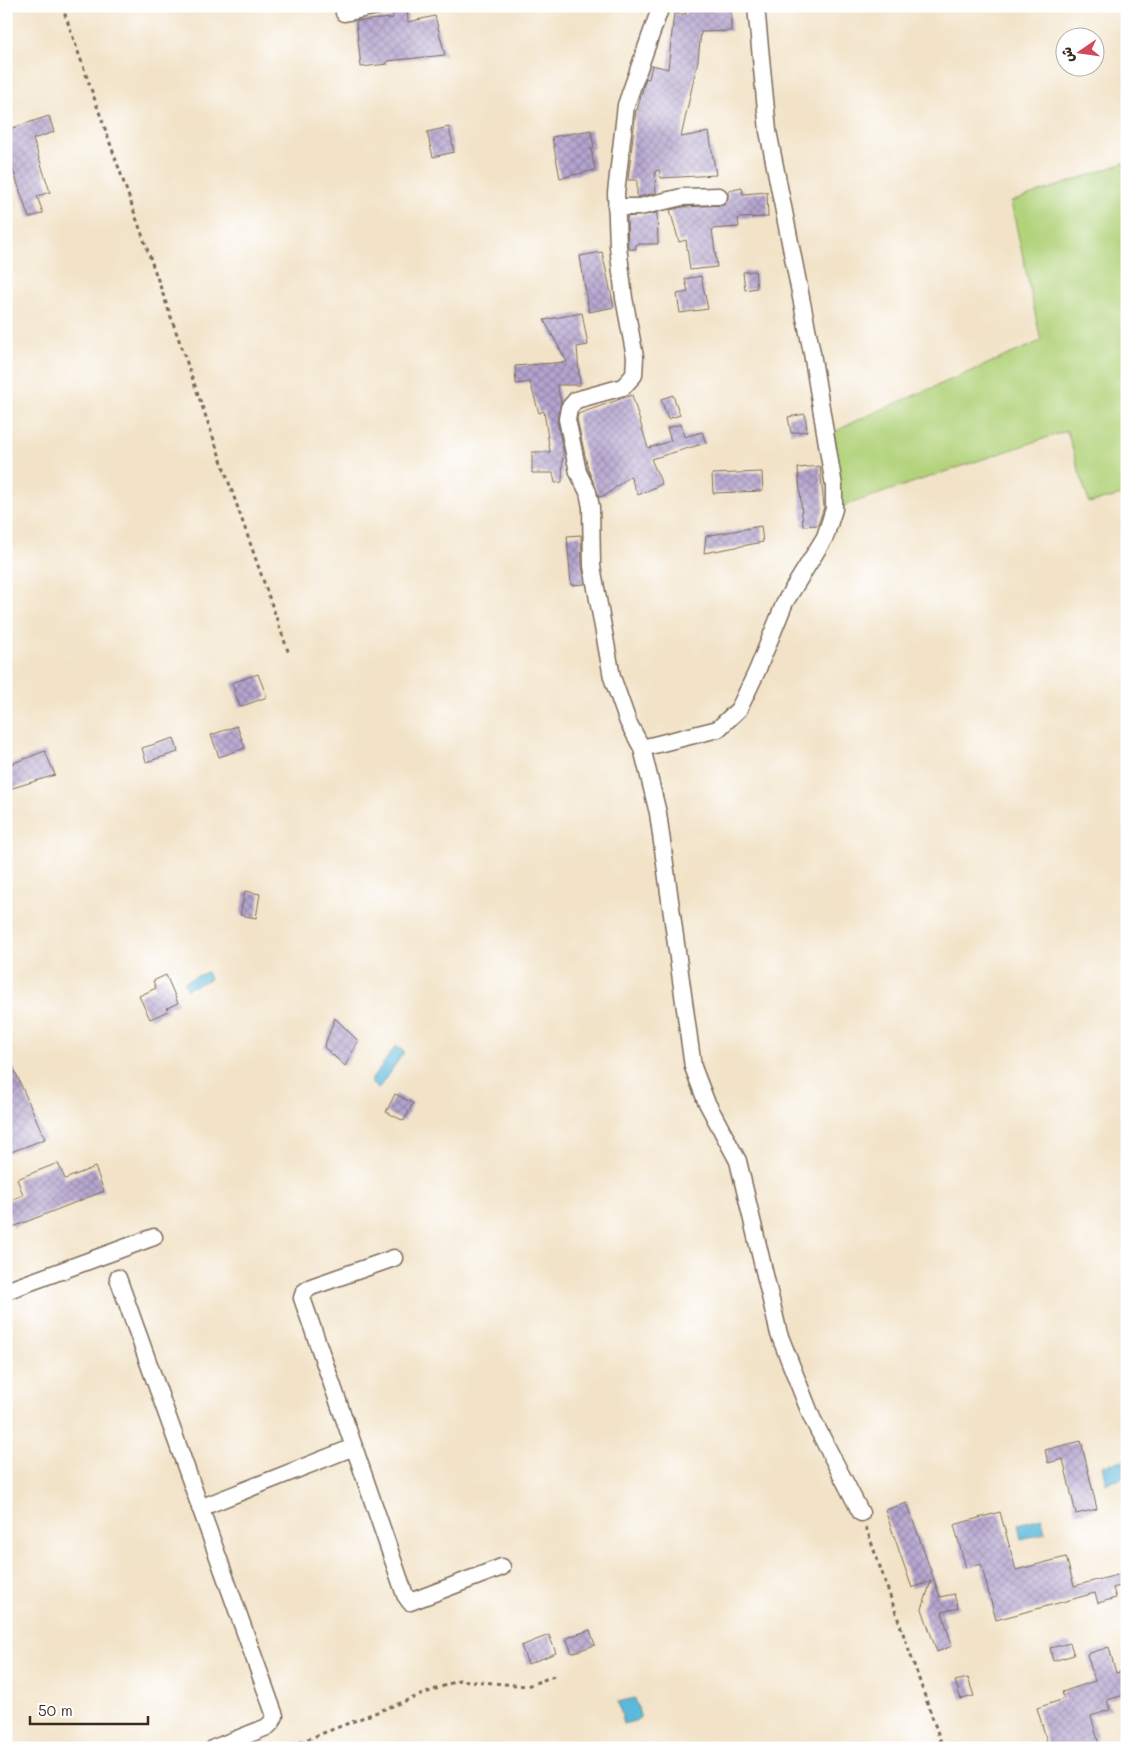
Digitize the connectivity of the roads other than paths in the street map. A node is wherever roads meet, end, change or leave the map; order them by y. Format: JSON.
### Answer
{"nodes":[{"id":1,"x":343,"y":6,"type":"edge"},
{"id":2,"x":377,"y":6,"type":"edge"},
{"id":3,"x":662,"y":6,"type":"edge"},
{"id":4,"x":756,"y":6,"type":"edge"},
{"id":5,"x":719,"y":196,"type":"dead end"},
{"id":6,"x":616,"y":208,"type":"junction"},
{"id":7,"x":642,"y":748,"type":"junction"},
{"id":8,"x":154,"y":1237,"type":"dead end"},
{"id":9,"x":394,"y":1258,"type":"dead end"},
{"id":10,"x":118,"y":1278,"type":"dead end"},
{"id":11,"x":6,"y":1291,"type":"edge"},
{"id":12,"x":354,"y":1446,"type":"junction"},
{"id":13,"x":200,"y":1508,"type":"junction"},
{"id":14,"x":861,"y":1513,"type":"road end"},
{"id":15,"x":502,"y":1567,"type":"dead end"},
{"id":16,"x":214,"y":1748,"type":"edge"}],
"edges":[{"from":1,"to":2,"type":"street"},
{"from":3,"to":6,"type":"street"},
{"from":4,"to":7,"type":"street"},
{"from":5,"to":6,"type":"street"},
{"from":6,"to":7,"type":"street"},
{"from":7,"to":14,"type":"street"},
{"from":8,"to":11,"type":"street"},
{"from":9,"to":12,"type":"street"},
{"from":10,"to":13,"type":"street"},
{"from":12,"to":13,"type":"street"},
{"from":12,"to":15,"type":"street"},
{"from":13,"to":16,"type":"street"}]}
